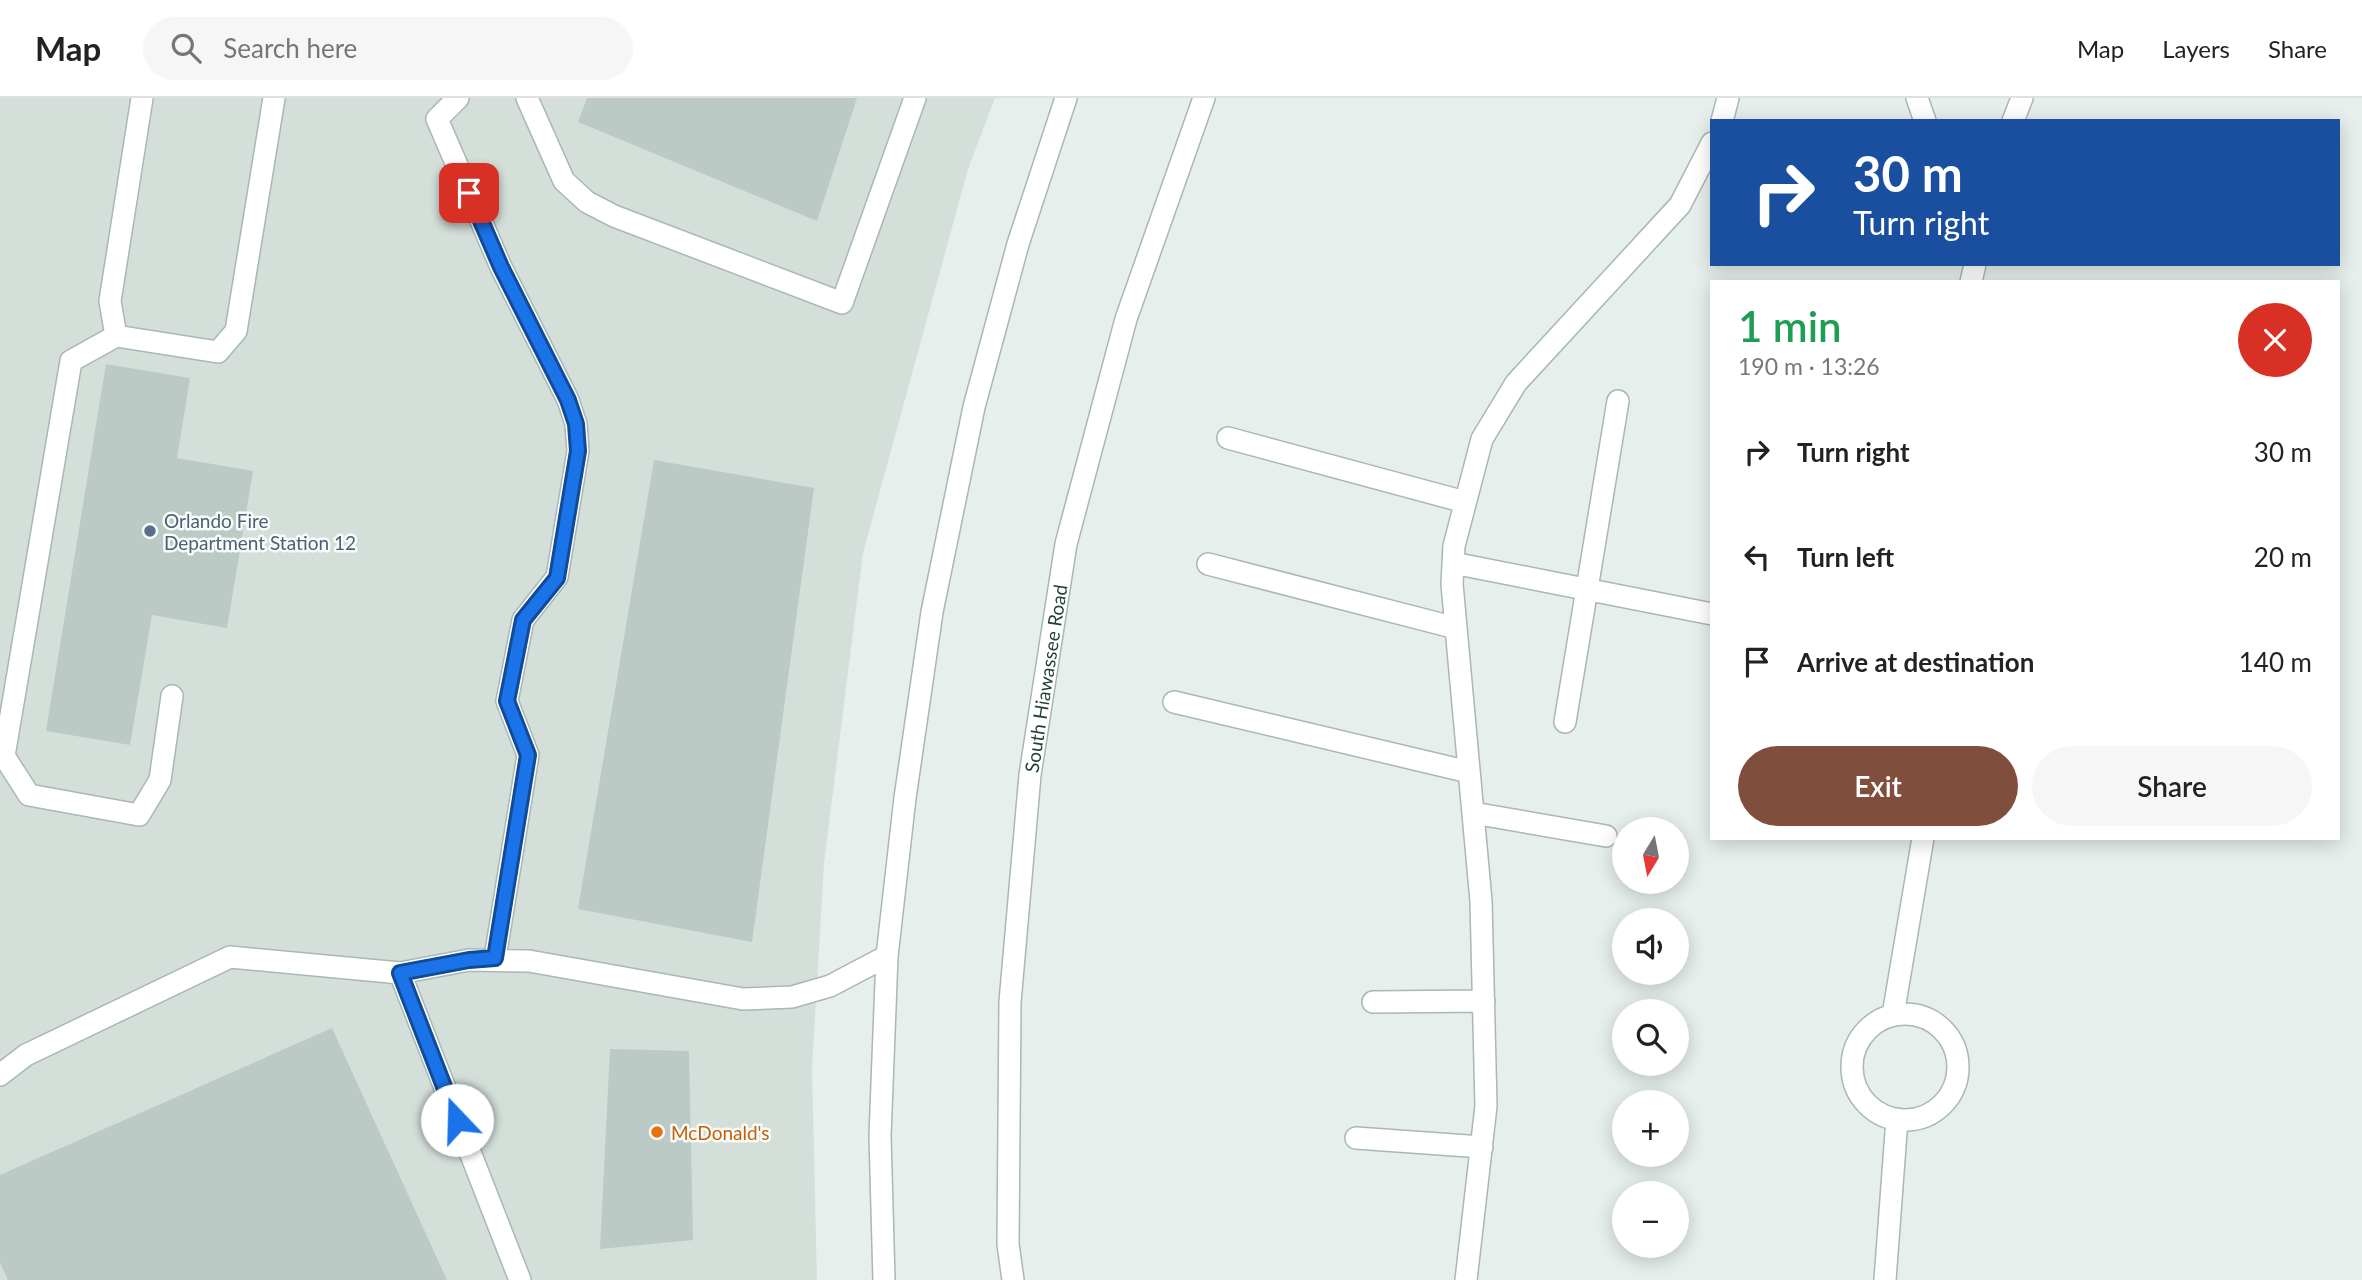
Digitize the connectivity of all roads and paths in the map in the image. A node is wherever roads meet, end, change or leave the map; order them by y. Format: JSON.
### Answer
{"nodes":[{"id":1,"x":142,"y":98,"type":"edge"},
{"id":2,"x":274,"y":98,"type":"edge"},
{"id":3,"x":458,"y":98,"type":"edge"},
{"id":4,"x":527,"y":98,"type":"edge"},
{"id":5,"x":915,"y":98,"type":"edge"},
{"id":6,"x":1066,"y":98,"type":"edge"},
{"id":7,"x":1203,"y":98,"type":"edge"},
{"id":8,"x":1728,"y":98,"type":"edge"},
{"id":9,"x":1917,"y":98,"type":"edge"},
{"id":10,"x":2022,"y":98,"type":"edge"},
{"id":11,"x":1723,"y":119,"type":"edge"},
{"id":12,"x":1924,"y":119,"type":"edge"},
{"id":13,"x":2014,"y":119,"type":"edge"},
{"id":14,"x":1710,"y":147,"type":"edge"},
{"id":15,"x":116,"y":336,"type":"junction"},
{"id":16,"x":1618,"y":401,"type":"dead end"},
{"id":17,"x":1228,"y":438,"type":"dead end"},
{"id":18,"x":1465,"y":502,"type":"junction"},
{"id":19,"x":1453,"y":562,"type":"junction"},
{"id":20,"x":1208,"y":564,"type":"dead end"},
{"id":21,"x":1587,"y":589,"type":"junction"},
{"id":22,"x":1710,"y":614,"type":"edge"},
{"id":23,"x":1456,"y":628,"type":"junction"},
{"id":24,"x":172,"y":696,"type":"dead end"},
{"id":25,"x":1174,"y":702,"type":"dead end"},
{"id":26,"x":1566,"y":722,"type":"dead end"},
{"id":27,"x":1469,"y":772,"type":"junction"},
{"id":28,"x":1473,"y":813,"type":"junction"},
{"id":29,"x":1606,"y":836,"type":"dead end"},
{"id":30,"x":1923,"y":840,"type":"edge"},
{"id":31,"x":887,"y":956,"type":"junction"},
{"id":32,"x":495,"y":958,"type":"junction"},
{"id":33,"x":400,"y":973,"type":"junction"},
{"id":34,"x":1484,"y":1001,"type":"junction"},
{"id":35,"x":1373,"y":1002,"type":"dead end"},
{"id":36,"x":1893,"y":1014,"type":"junction"},
{"id":37,"x":0,"y":1075,"type":"edge"},
{"id":38,"x":1897,"y":1119,"type":"junction"},
{"id":39,"x":1356,"y":1138,"type":"dead end"},
{"id":40,"x":1482,"y":1147,"type":"junction"},
{"id":41,"x":520,"y":1280,"type":"edge"},
{"id":42,"x":884,"y":1280,"type":"edge"},
{"id":43,"x":1013,"y":1280,"type":"edge"},
{"id":44,"x":1466,"y":1280,"type":"edge"},
{"id":45,"x":1885,"y":1280,"type":"edge"}],
"edges":[{"from":1,"to":15,"type":"street"},
{"from":2,"to":15,"type":"street"},
{"from":3,"to":32,"type":"street"},
{"from":4,"to":5,"type":"street"},
{"from":6,"to":31,"type":"street"},
{"from":7,"to":43,"type":"street","name":"South Hiawassee Road"},
{"from":8,"to":11,"type":"street"},
{"from":9,"to":12,"type":"street"},
{"from":10,"to":13,"type":"street"},
{"from":14,"to":18,"type":"street"},
{"from":15,"to":24,"type":"street"},
{"from":16,"to":21,"type":"street"},
{"from":17,"to":18,"type":"street"},
{"from":18,"to":19,"type":"street"},
{"from":19,"to":21,"type":"street"},
{"from":19,"to":23,"type":"street"},
{"from":20,"to":23,"type":"street"},
{"from":21,"to":22,"type":"street"},
{"from":21,"to":26,"type":"street"},
{"from":23,"to":27,"type":"street"},
{"from":25,"to":27,"type":"street"},
{"from":27,"to":28,"type":"street"},
{"from":28,"to":29,"type":"street"},
{"from":28,"to":34,"type":"street"},
{"from":30,"to":36,"type":"street"},
{"from":31,"to":32,"type":"street"},
{"from":31,"to":42,"type":"street"},
{"from":32,"to":33,"type":"street"},
{"from":33,"to":37,"type":"street"},
{"from":33,"to":41,"type":"street"},
{"from":34,"to":35,"type":"street"},
{"from":34,"to":40,"type":"street"},
{"from":36,"to":38,"type":"street"},
{"from":36,"to":38,"type":"street"},
{"from":38,"to":45,"type":"street"},
{"from":39,"to":40,"type":"street"},
{"from":40,"to":44,"type":"street"}]}
